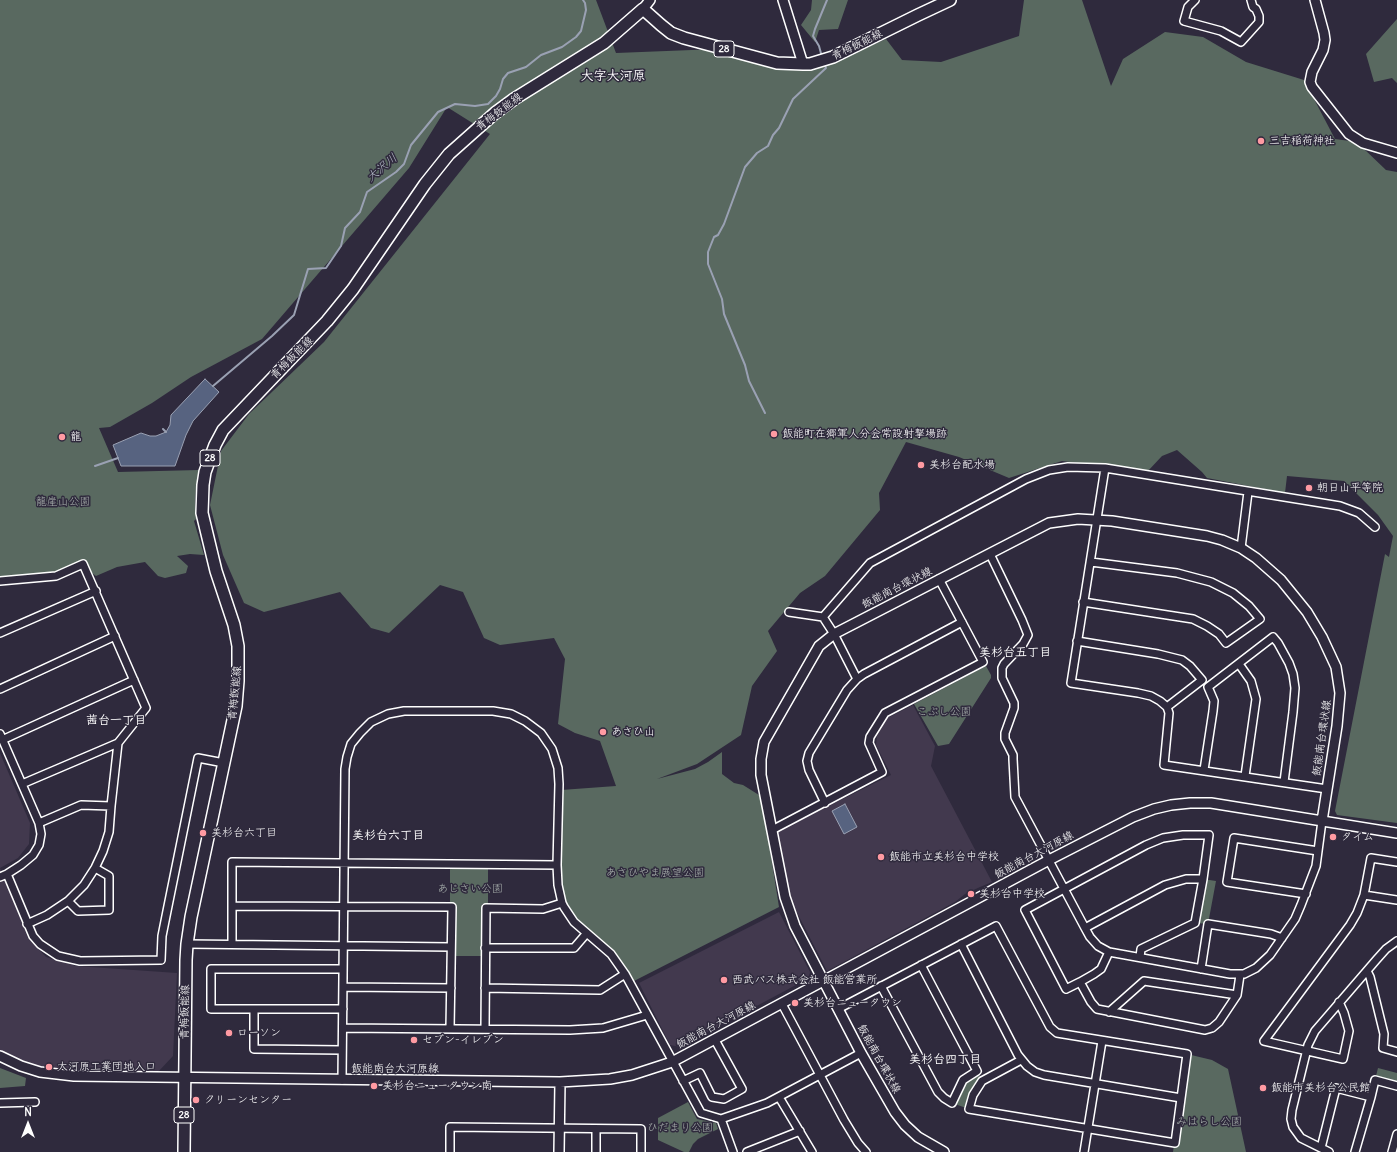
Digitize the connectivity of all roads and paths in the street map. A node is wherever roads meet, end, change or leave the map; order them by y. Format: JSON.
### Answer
{"nodes":[{"id":1,"x":650,"y":0,"type":"edge"},
{"id":2,"x":783,"y":0,"type":"edge"},
{"id":3,"x":950,"y":0,"type":"edge"},
{"id":4,"x":1195,"y":0,"type":"edge"},
{"id":5,"x":1251,"y":0,"type":"edge"},
{"id":6,"x":1315,"y":0,"type":"edge"},
{"id":7,"x":643,"y":9,"type":"junction"},
{"id":8,"x":809,"y":63,"type":"junction"},
{"id":9,"x":1397,"y":153,"type":"edge"},
{"id":10,"x":1105,"y":468,"type":"junction"},
{"id":11,"x":1248,"y":492,"type":"junction"},
{"id":12,"x":1097,"y":519,"type":"junction"},
{"id":13,"x":1375,"y":527,"type":"dead end"},
{"id":14,"x":1240,"y":548,"type":"junction"},
{"id":15,"x":990,"y":554,"type":"junction"},
{"id":16,"x":1091,"y":562,"type":"junction"},
{"id":17,"x":939,"y":579,"type":"junction"},
{"id":18,"x":0,"y":581,"type":"edge"},
{"id":19,"x":96,"y":591,"type":"junction"},
{"id":20,"x":1083,"y":602,"type":"junction"},
{"id":21,"x":789,"y":612,"type":"dead end"},
{"id":22,"x":823,"y":617,"type":"junction"},
{"id":23,"x":962,"y":622,"type":"junction"},
{"id":24,"x":0,"y":634,"type":"edge"},
{"id":25,"x":834,"y":634,"type":"junction"},
{"id":26,"x":115,"y":636,"type":"junction"},
{"id":27,"x":1077,"y":641,"type":"junction"},
{"id":28,"x":1239,"y":664,"type":"junction"},
{"id":29,"x":857,"y":679,"type":"junction"},
{"id":30,"x":134,"y":680,"type":"junction"},
{"id":31,"x":0,"y":688,"type":"edge"},
{"id":32,"x":1167,"y":707,"type":"junction"},
{"id":33,"x":1,"y":737,"type":"edge"},
{"id":34,"x":118,"y":742,"type":"junction"},
{"id":35,"x":224,"y":763,"type":"junction"},
{"id":36,"x":1204,"y":770,"type":"junction"},
{"id":37,"x":1245,"y":776,"type":"junction"},
{"id":38,"x":1284,"y":782,"type":"junction"},
{"id":39,"x":22,"y":784,"type":"junction"},
{"id":40,"x":1327,"y":789,"type":"junction"},
{"id":41,"x":825,"y":802,"type":"junction"},
{"id":42,"x":111,"y":806,"type":"junction"},
{"id":43,"x":1322,"y":821,"type":"junction"},
{"id":44,"x":39,"y":823,"type":"junction"},
{"id":45,"x":772,"y":830,"type":"junction"},
{"id":46,"x":1397,"y":833,"type":"edge"},
{"id":47,"x":1318,"y":851,"type":"junction"},
{"id":48,"x":1049,"y":860,"type":"junction"},
{"id":49,"x":344,"y":862,"type":"junction"},
{"id":50,"x":1397,"y":862,"type":"edge"},
{"id":51,"x":557,"y":865,"type":"junction"},
{"id":52,"x":95,"y":868,"type":"junction"},
{"id":53,"x":4,"y":876,"type":"edge"},
{"id":54,"x":1204,"y":879,"type":"junction"},
{"id":55,"x":1064,"y":888,"type":"junction"},
{"id":56,"x":1306,"y":894,"type":"junction"},
{"id":57,"x":1364,"y":894,"type":"junction"},
{"id":58,"x":1397,"y":900,"type":"edge"},
{"id":59,"x":68,"y":902,"type":"junction"},
{"id":60,"x":562,"y":903,"type":"junction"},
{"id":61,"x":232,"y":906,"type":"junction"},
{"id":62,"x":343,"y":906,"type":"junction"},
{"id":63,"x":27,"y":924,"type":"junction"},
{"id":64,"x":1085,"y":928,"type":"junction"},
{"id":65,"x":586,"y":934,"type":"junction"},
{"id":66,"x":1282,"y":938,"type":"junction"},
{"id":67,"x":1397,"y":943,"type":"edge"},
{"id":68,"x":187,"y":944,"type":"junction"},
{"id":69,"x":232,"y":944,"type":"junction"},
{"id":70,"x":961,"y":944,"type":"junction"},
{"id":71,"x":343,"y":946,"type":"junction"},
{"id":72,"x":451,"y":947,"type":"junction"},
{"id":73,"x":485,"y":948,"type":"junction"},
{"id":74,"x":1109,"y":952,"type":"junction"},
{"id":75,"x":1140,"y":957,"type":"junction"},
{"id":76,"x":921,"y":965,"type":"junction"},
{"id":77,"x":343,"y":969,"type":"junction"},
{"id":78,"x":1201,"y":969,"type":"junction"},
{"id":79,"x":1367,"y":971,"type":"junction"},
{"id":80,"x":625,"y":974,"type":"junction"},
{"id":81,"x":1240,"y":975,"type":"junction"},
{"id":82,"x":825,"y":981,"type":"junction"},
{"id":83,"x":1080,"y":982,"type":"junction"},
{"id":84,"x":881,"y":986,"type":"junction"},
{"id":85,"x":343,"y":987,"type":"junction"},
{"id":86,"x":451,"y":988,"type":"junction"},
{"id":87,"x":485,"y":988,"type":"junction"},
{"id":88,"x":1237,"y":995,"type":"junction"},
{"id":89,"x":1339,"y":1002,"type":"junction"},
{"id":90,"x":782,"y":1004,"type":"junction"},
{"id":91,"x":254,"y":1009,"type":"junction"},
{"id":92,"x":343,"y":1009,"type":"junction"},
{"id":93,"x":838,"y":1009,"type":"junction"},
{"id":94,"x":1109,"y":1012,"type":"junction"},
{"id":95,"x":648,"y":1015,"type":"junction"},
{"id":96,"x":342,"y":1028,"type":"junction"},
{"id":97,"x":450,"y":1029,"type":"junction"},
{"id":98,"x":485,"y":1029,"type":"junction"},
{"id":99,"x":714,"y":1040,"type":"junction"},
{"id":100,"x":1102,"y":1041,"type":"junction"},
{"id":101,"x":342,"y":1050,"type":"junction"},
{"id":102,"x":1306,"y":1051,"type":"junction"},
{"id":103,"x":1397,"y":1052,"type":"edge"},
{"id":104,"x":861,"y":1053,"type":"junction"},
{"id":105,"x":0,"y":1056,"type":"edge"},
{"id":106,"x":1021,"y":1060,"type":"junction"},
{"id":107,"x":672,"y":1062,"type":"junction"},
{"id":108,"x":820,"y":1075,"type":"junction"},
{"id":109,"x":184,"y":1078,"type":"junction"},
{"id":110,"x":342,"y":1080,"type":"junction"},
{"id":111,"x":683,"y":1081,"type":"junction"},
{"id":112,"x":560,"y":1082,"type":"junction"},
{"id":113,"x":1095,"y":1084,"type":"junction"},
{"id":114,"x":1397,"y":1086,"type":"edge"},
{"id":115,"x":779,"y":1097,"type":"junction"},
{"id":116,"x":1370,"y":1097,"type":"junction"},
{"id":117,"x":1181,"y":1098,"type":"junction"},
{"id":118,"x":35,"y":1102,"type":"dead end"},
{"id":119,"x":0,"y":1103,"type":"edge"},
{"id":120,"x":721,"y":1119,"type":"junction"},
{"id":121,"x":559,"y":1128,"type":"junction"},
{"id":122,"x":596,"y":1128,"type":"junction"},
{"id":123,"x":1087,"y":1128,"type":"junction"},
{"id":124,"x":800,"y":1131,"type":"junction"},
{"id":125,"x":1397,"y":1134,"type":"edge"},
{"id":126,"x":1321,"y":1148,"type":"junction"},
{"id":127,"x":184,"y":1152,"type":"edge"},
{"id":128,"x":450,"y":1152,"type":"edge"},
{"id":129,"x":558,"y":1152,"type":"edge"},
{"id":130,"x":596,"y":1152,"type":"edge"},
{"id":131,"x":641,"y":1152,"type":"edge"},
{"id":132,"x":733,"y":1152,"type":"edge"},
{"id":133,"x":747,"y":1152,"type":"edge"},
{"id":134,"x":812,"y":1152,"type":"edge"},
{"id":135,"x":866,"y":1152,"type":"edge"},
{"id":136,"x":944,"y":1152,"type":"edge"},
{"id":137,"x":1084,"y":1152,"type":"edge"},
{"id":138,"x":1329,"y":1152,"type":"edge"},
{"id":139,"x":1356,"y":1152,"type":"edge"},
{"id":140,"x":1392,"y":1152,"type":"edge"}],
"edges":[{"from":1,"to":7,"type":"street"},
{"from":2,"to":8,"type":"street"},
{"from":3,"to":8,"type":"main road","name":"青梅飯能線","number":"28"},
{"from":4,"to":5,"type":"street"},
{"from":6,"to":9,"type":"street"},
{"from":7,"to":8,"type":"main road","name":"青梅飯能線","number":"28"},
{"from":7,"to":35,"type":"main road","name":"青梅飯能線","number":"28"},
{"from":10,"to":11,"type":"street"},
{"from":10,"to":12,"type":"street"},
{"from":10,"to":22,"type":"street"},
{"from":11,"to":13,"type":"street"},
{"from":11,"to":14,"type":"street"},
{"from":12,"to":14,"type":"street","name":"飯能南台環状線"},
{"from":12,"to":15,"type":"street","name":"飯能南台環状線"},
{"from":12,"to":16,"type":"street"},
{"from":14,"to":40,"type":"street","name":"飯能南台環状線"},
{"from":15,"to":17,"type":"street","name":"飯能南台環状線"},
{"from":15,"to":48,"type":"street"},
{"from":16,"to":20,"type":"street"},
{"from":16,"to":20,"type":"street"},
{"from":17,"to":23,"type":"street"},
{"from":17,"to":25,"type":"street","name":"飯能南台環状線"},
{"from":18,"to":19,"type":"street"},
{"from":19,"to":24,"type":"street"},
{"from":19,"to":26,"type":"street"},
{"from":20,"to":27,"type":"street"},
{"from":21,"to":22,"type":"street"},
{"from":22,"to":25,"type":"street"},
{"from":23,"to":29,"type":"street"},
{"from":23,"to":41,"type":"street"},
{"from":25,"to":29,"type":"street"},
{"from":25,"to":45,"type":"street","name":"飯能南台環状線"},
{"from":26,"to":30,"type":"street"},
{"from":26,"to":31,"type":"street"},
{"from":27,"to":32,"type":"street"},
{"from":27,"to":32,"type":"street"},
{"from":28,"to":36,"type":"street"},
{"from":28,"to":37,"type":"street"},
{"from":28,"to":38,"type":"street"},
{"from":29,"to":41,"type":"street"},
{"from":30,"to":33,"type":"street"},
{"from":30,"to":34,"type":"street"},
{"from":32,"to":36,"type":"street"},
{"from":33,"to":39,"type":"street"},
{"from":34,"to":39,"type":"street"},
{"from":34,"to":42,"type":"street"},
{"from":35,"to":63,"type":"street"},
{"from":35,"to":68,"type":"main road","name":"青梅飯能線","number":"28"},
{"from":36,"to":37,"type":"street"},
{"from":37,"to":38,"type":"street"},
{"from":38,"to":40,"type":"street"},
{"from":39,"to":44,"type":"street"},
{"from":40,"to":43,"type":"street","name":"飯能南台環状線"},
{"from":41,"to":45,"type":"street"},
{"from":42,"to":44,"type":"street"},
{"from":42,"to":52,"type":"street"},
{"from":43,"to":46,"type":"street","name":"飯能南台大河原線"},
{"from":43,"to":47,"type":"street"},
{"from":43,"to":48,"type":"street","name":"飯能南台大河原線"},
{"from":44,"to":53,"type":"street"},
{"from":45,"to":82,"type":"street","name":"飯能南台環状線"},
{"from":47,"to":56,"type":"street"},
{"from":47,"to":56,"type":"street"},
{"from":48,"to":55,"type":"street"},
{"from":48,"to":82,"type":"street","name":"飯能南台大河原線"},
{"from":49,"to":51,"type":"street"},
{"from":49,"to":51,"type":"street"},
{"from":49,"to":61,"type":"street"},
{"from":49,"to":62,"type":"street"},
{"from":50,"to":57,"type":"street"},
{"from":51,"to":60,"type":"street"},
{"from":52,"to":59,"type":"street"},
{"from":52,"to":59,"type":"street"},
{"from":53,"to":63,"type":"street"},
{"from":54,"to":55,"type":"street"},
{"from":54,"to":64,"type":"street"},
{"from":54,"to":75,"type":"street"},
{"from":55,"to":64,"type":"street"},
{"from":55,"to":83,"type":"street"},
{"from":56,"to":66,"type":"street"},
{"from":57,"to":58,"type":"street"},
{"from":57,"to":102,"type":"street"},
{"from":59,"to":63,"type":"street"},
{"from":60,"to":65,"type":"street"},
{"from":60,"to":73,"type":"street"},
{"from":61,"to":62,"type":"street"},
{"from":61,"to":69,"type":"street"},
{"from":62,"to":71,"type":"street"},
{"from":62,"to":72,"type":"street"},
{"from":64,"to":74,"type":"street"},
{"from":65,"to":73,"type":"street"},
{"from":65,"to":80,"type":"street"},
{"from":66,"to":78,"type":"street"},
{"from":66,"to":81,"type":"street"},
{"from":67,"to":79,"type":"street"},
{"from":68,"to":69,"type":"street"},
{"from":68,"to":109,"type":"main road","name":"青梅飯能線","number":"28"},
{"from":69,"to":71,"type":"street"},
{"from":70,"to":76,"type":"street"},
{"from":70,"to":100,"type":"street"},
{"from":70,"to":106,"type":"street"},
{"from":71,"to":72,"type":"street"},
{"from":71,"to":77,"type":"street"},
{"from":72,"to":86,"type":"street"},
{"from":73,"to":87,"type":"street"},
{"from":74,"to":75,"type":"street"},
{"from":74,"to":83,"type":"street"},
{"from":75,"to":78,"type":"street"},
{"from":76,"to":84,"type":"street"},
{"from":76,"to":84,"type":"street"},
{"from":77,"to":85,"type":"street"},
{"from":77,"to":91,"type":"street"},
{"from":78,"to":81,"type":"street"},
{"from":79,"to":89,"type":"street"},
{"from":79,"to":103,"type":"street"},
{"from":80,"to":87,"type":"street"},
{"from":80,"to":95,"type":"street"},
{"from":81,"to":88,"type":"street"},
{"from":82,"to":90,"type":"street","name":"飯能南台大河原線"},
{"from":82,"to":93,"type":"street","name":"飯能南台環状線"},
{"from":83,"to":94,"type":"street"},
{"from":84,"to":93,"type":"street"},
{"from":85,"to":86,"type":"street"},
{"from":85,"to":92,"type":"street"},
{"from":86,"to":97,"type":"street"},
{"from":87,"to":98,"type":"street"},
{"from":88,"to":94,"type":"street"},
{"from":88,"to":94,"type":"street"},
{"from":89,"to":102,"type":"street"},
{"from":89,"to":102,"type":"street"},
{"from":90,"to":99,"type":"street","name":"飯能南台大河原線"},
{"from":90,"to":108,"type":"street"},
{"from":91,"to":92,"type":"street"},
{"from":91,"to":101,"type":"street"},
{"from":92,"to":96,"type":"street"},
{"from":93,"to":104,"type":"street","name":"飯能南台環状線"},
{"from":95,"to":98,"type":"street"},
{"from":95,"to":107,"type":"street"},
{"from":96,"to":97,"type":"street"},
{"from":96,"to":101,"type":"street"},
{"from":97,"to":98,"type":"street"},
{"from":99,"to":107,"type":"street","name":"飯能南台大河原線"},
{"from":99,"to":111,"type":"street"},
{"from":100,"to":113,"type":"street"},
{"from":100,"to":117,"type":"street"},
{"from":101,"to":110,"type":"street"},
{"from":102,"to":126,"type":"street"},
{"from":104,"to":108,"type":"street"},
{"from":104,"to":136,"type":"street","name":"飯能南台環状線"},
{"from":105,"to":109,"type":"street","name":"飯能南台大河原線"},
{"from":106,"to":113,"type":"street"},
{"from":106,"to":123,"type":"street"},
{"from":107,"to":111,"type":"street"},
{"from":107,"to":112,"type":"street","name":"飯能南台大河原線"},
{"from":108,"to":115,"type":"street"},
{"from":108,"to":135,"type":"street"},
{"from":109,"to":110,"type":"street","name":"飯能南台大河原線"},
{"from":109,"to":127,"type":"main road","name":"青梅飯能線","number":"28"},
{"from":110,"to":112,"type":"street","name":"飯能南台大河原線"},
{"from":111,"to":120,"type":"street"},
{"from":112,"to":121,"type":"street"},
{"from":113,"to":117,"type":"street"},
{"from":113,"to":123,"type":"street"},
{"from":114,"to":116,"type":"street"},
{"from":115,"to":120,"type":"street"},
{"from":115,"to":124,"type":"street"},
{"from":116,"to":126,"type":"street"},
{"from":116,"to":139,"type":"street"},
{"from":117,"to":123,"type":"street"},
{"from":118,"to":119,"type":"street"},
{"from":120,"to":132,"type":"street"},
{"from":121,"to":122,"type":"street"},
{"from":121,"to":128,"type":"street"},
{"from":121,"to":129,"type":"street"},
{"from":122,"to":130,"type":"street"},
{"from":122,"to":131,"type":"street"},
{"from":123,"to":137,"type":"street"},
{"from":124,"to":133,"type":"street"},
{"from":124,"to":134,"type":"street"},
{"from":125,"to":140,"type":"street"},
{"from":126,"to":138,"type":"street"}]}
